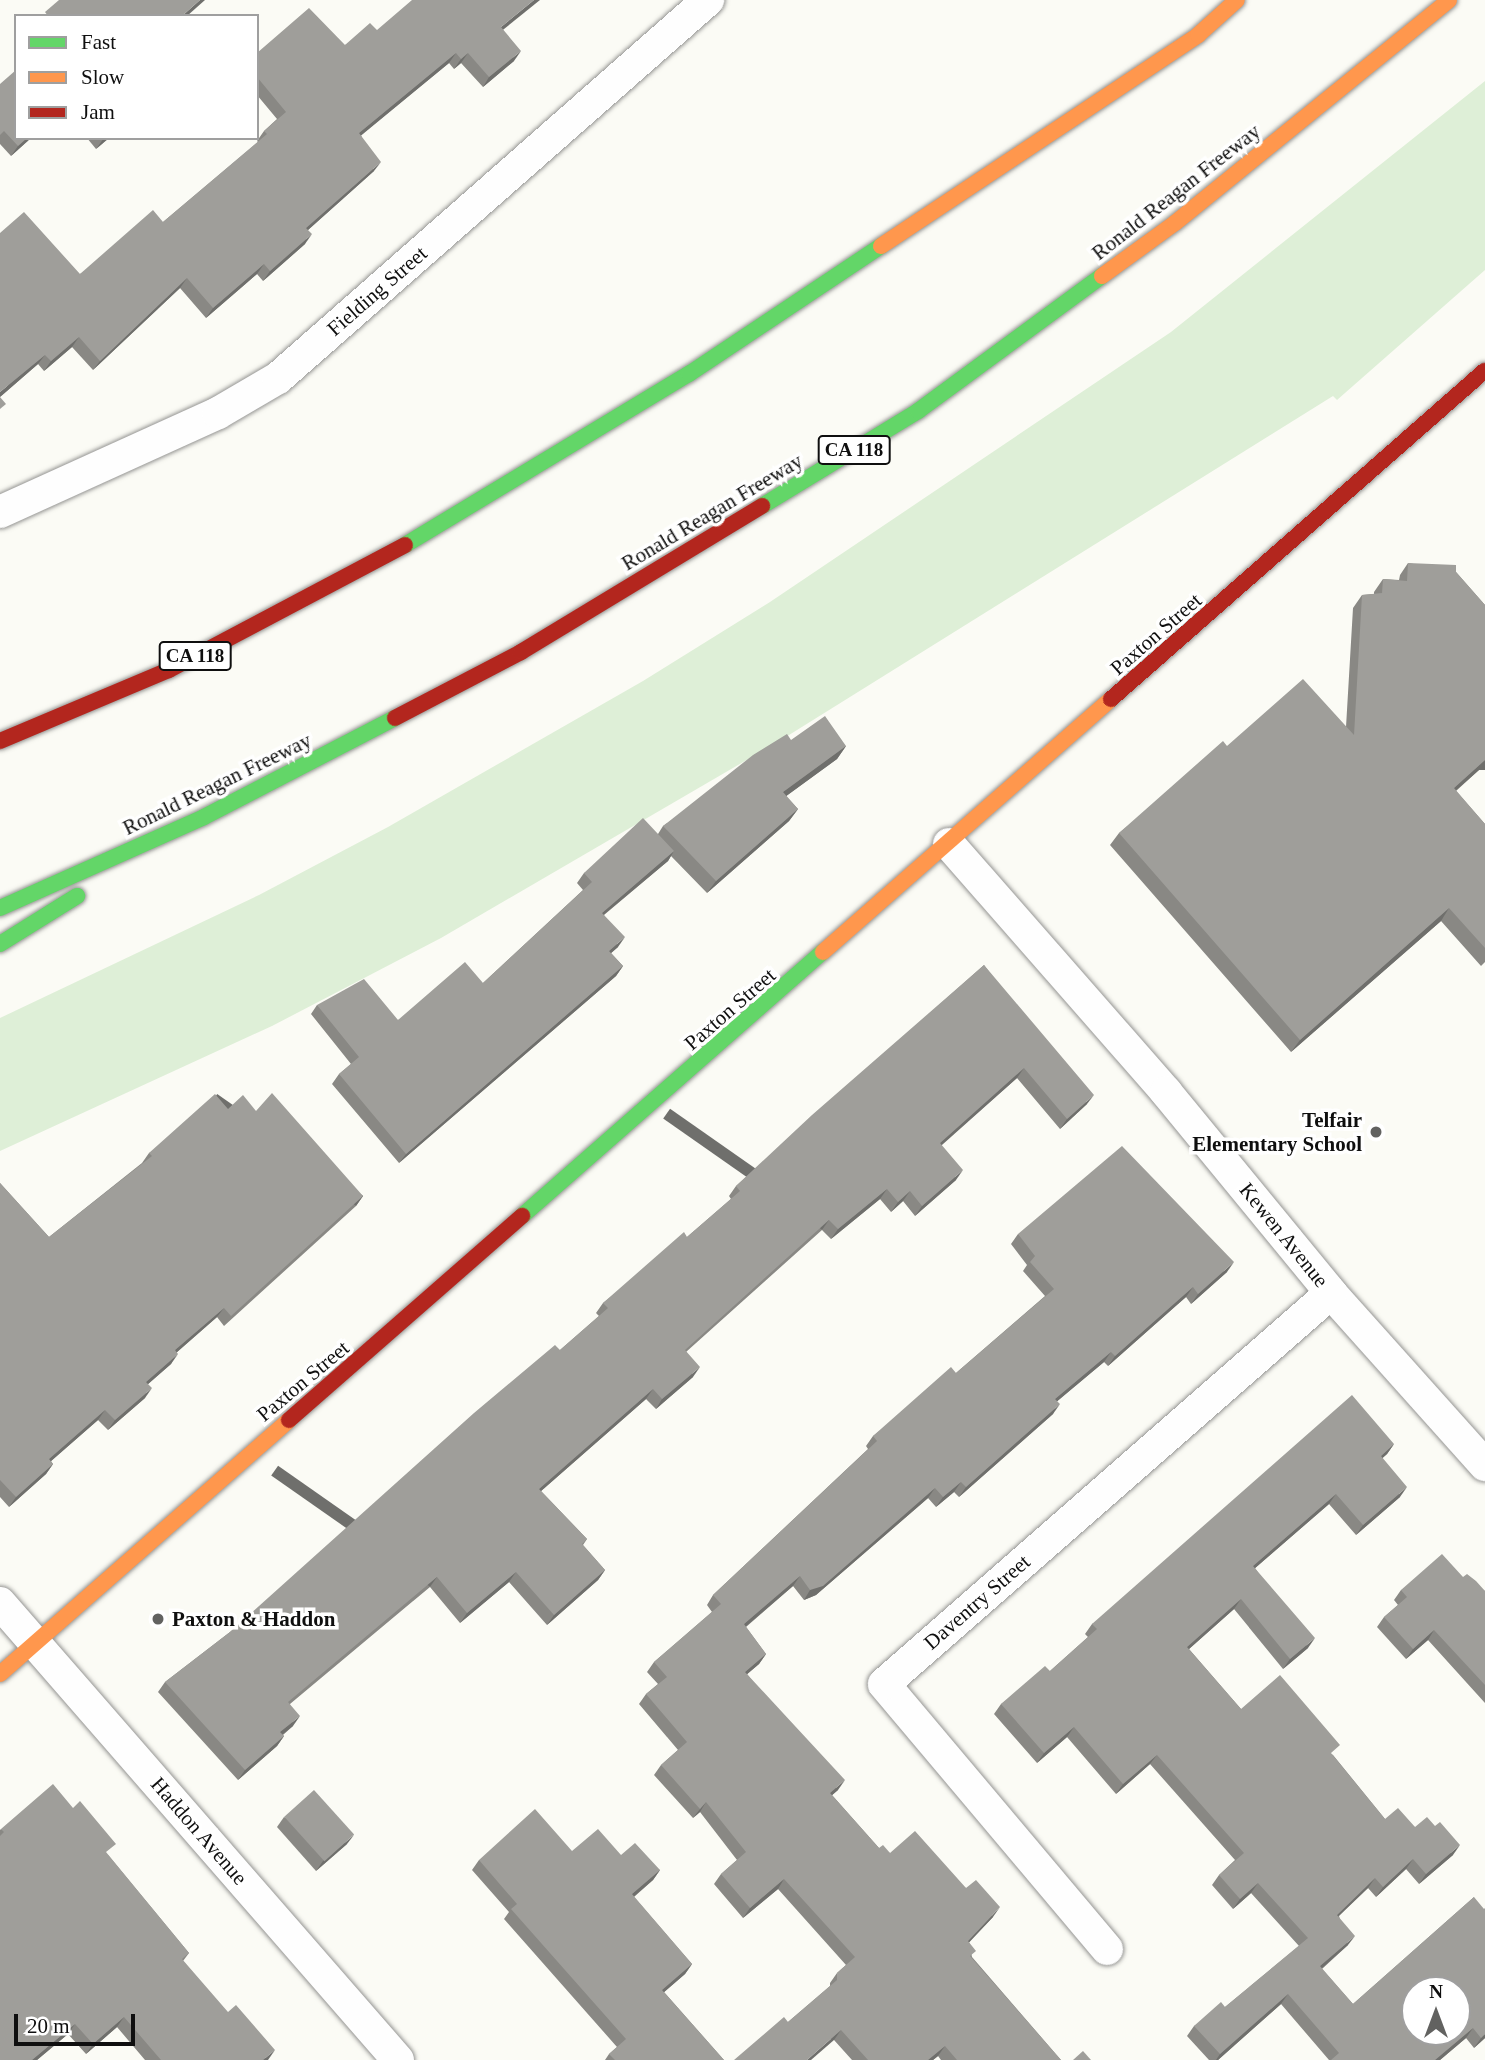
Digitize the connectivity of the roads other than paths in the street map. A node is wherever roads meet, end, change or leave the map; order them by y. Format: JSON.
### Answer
{"nodes":[{"id":1,"x":708,"y":0,"type":"edge"},
{"id":2,"x":1237,"y":0,"type":"edge"},
{"id":3,"x":1449,"y":0,"type":"edge"},
{"id":4,"x":1485,"y":371,"type":"edge"},
{"id":5,"x":0,"y":512,"type":"edge"},
{"id":6,"x":0,"y":741,"type":"edge"},
{"id":7,"x":204,"y":817,"type":"junction"},
{"id":8,"x":949,"y":844,"type":"junction"},
{"id":9,"x":0,"y":908,"type":"edge"},
{"id":10,"x":0,"y":944,"type":"edge"},
{"id":11,"x":1331,"y":1293,"type":"junction"},
{"id":12,"x":1485,"y":1465,"type":"edge"},
{"id":13,"x":0,"y":1603,"type":"edge"},
{"id":14,"x":36,"y":1643,"type":"junction"},
{"id":15,"x":0,"y":1674,"type":"edge"},
{"id":16,"x":1107,"y":1949,"type":"dead end"},
{"id":17,"x":398,"y":2060,"type":"edge"}],
"edges":[{"from":1,"to":5,"type":"street","name":"Fielding Street"},
{"from":2,"to":6,"type":"main road","number":"CA 118"},
{"from":3,"to":7,"type":"main road","name":"Ronald Reagan Freeway","number":"CA 118"},
{"from":4,"to":8,"type":"main road","name":"Paxton Street"},
{"from":7,"to":9,"type":"main road","name":"Ronald Reagan Freeway","number":"CA 118"},
{"from":7,"to":10,"type":"main road"},
{"from":8,"to":11,"type":"street","name":"Kewen Avenue"},
{"from":8,"to":14,"type":"main road","name":"Paxton Street"},
{"from":11,"to":12,"type":"street","name":"Kewen Avenue"},
{"from":11,"to":16,"type":"street","name":"Daventry Street"},
{"from":13,"to":14,"type":"street","name":"Haddon Avenue"},
{"from":14,"to":15,"type":"main road","name":"Paxton Street"},
{"from":14,"to":17,"type":"street","name":"Haddon Avenue"}]}
